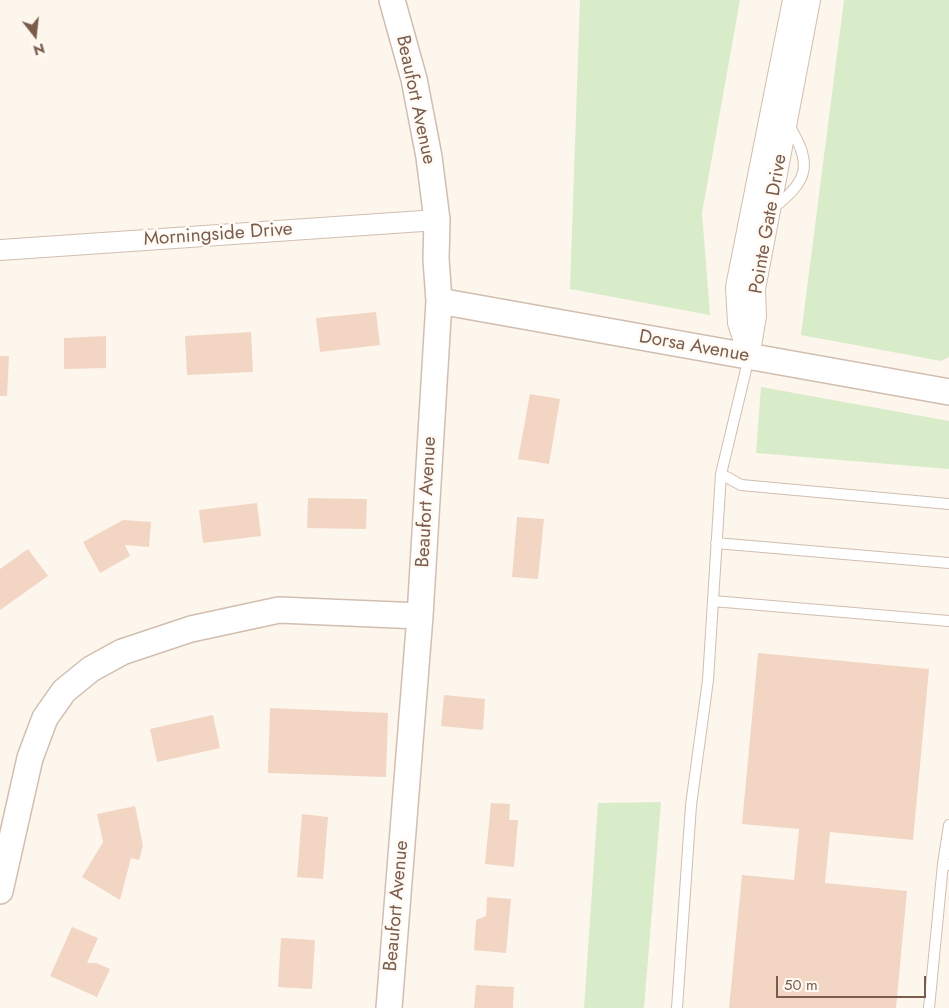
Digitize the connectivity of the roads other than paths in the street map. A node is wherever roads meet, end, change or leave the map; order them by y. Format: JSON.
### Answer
{"nodes":[{"id":1,"x":392,"y":0,"type":"edge"},
{"id":2,"x":793,"y":0,"type":"edge"},
{"id":3,"x":810,"y":0,"type":"edge"},
{"id":4,"x":437,"y":220,"type":"junction"},
{"id":5,"x":0,"y":250,"type":"edge"},
{"id":6,"x":439,"y":301,"type":"junction"},
{"id":7,"x":749,"y":357,"type":"junction"},
{"id":8,"x":949,"y":392,"type":"edge"},
{"id":9,"x":721,"y":474,"type":"junction"},
{"id":10,"x":949,"y":504,"type":"edge"},
{"id":11,"x":716,"y":543,"type":"junction"},
{"id":12,"x":949,"y":563,"type":"edge"},
{"id":13,"x":713,"y":601,"type":"junction"},
{"id":14,"x":420,"y":616,"type":"junction"},
{"id":15,"x":949,"y":621,"type":"edge"},
{"id":16,"x":949,"y":825,"type":"edge"},
{"id":17,"x":946,"y":865,"type":"edge"},
{"id":18,"x":0,"y":891,"type":"edge"},
{"id":19,"x":389,"y":1008,"type":"edge"},
{"id":20,"x":676,"y":1008,"type":"edge"},
{"id":21,"x":929,"y":1008,"type":"edge"}],
"edges":[{"from":1,"to":4,"type":"street","name":"Beaufort Avenue"},
{"from":2,"to":7,"type":"street","name":"Pointe Gate Drive"},
{"from":3,"to":7,"type":"street","name":"Pointe Gate Drive"},
{"from":4,"to":5,"type":"street","name":"Morningside Drive"},
{"from":4,"to":6,"type":"street","name":"Beaufort Avenue"},
{"from":6,"to":7,"type":"street","name":"Dorsa Avenue"},
{"from":6,"to":14,"type":"street","name":"Beaufort Avenue"},
{"from":7,"to":8,"type":"street","name":"Dorsa Avenue"},
{"from":7,"to":9,"type":"lane"},
{"from":9,"to":10,"type":"lane"},
{"from":9,"to":11,"type":"lane"},
{"from":11,"to":12,"type":"lane"},
{"from":11,"to":13,"type":"lane"},
{"from":13,"to":15,"type":"lane"},
{"from":13,"to":20,"type":"lane"},
{"from":14,"to":18,"type":"street"},
{"from":14,"to":19,"type":"street","name":"Beaufort Avenue"},
{"from":16,"to":17,"type":"lane"},
{"from":17,"to":21,"type":"lane"}]}
